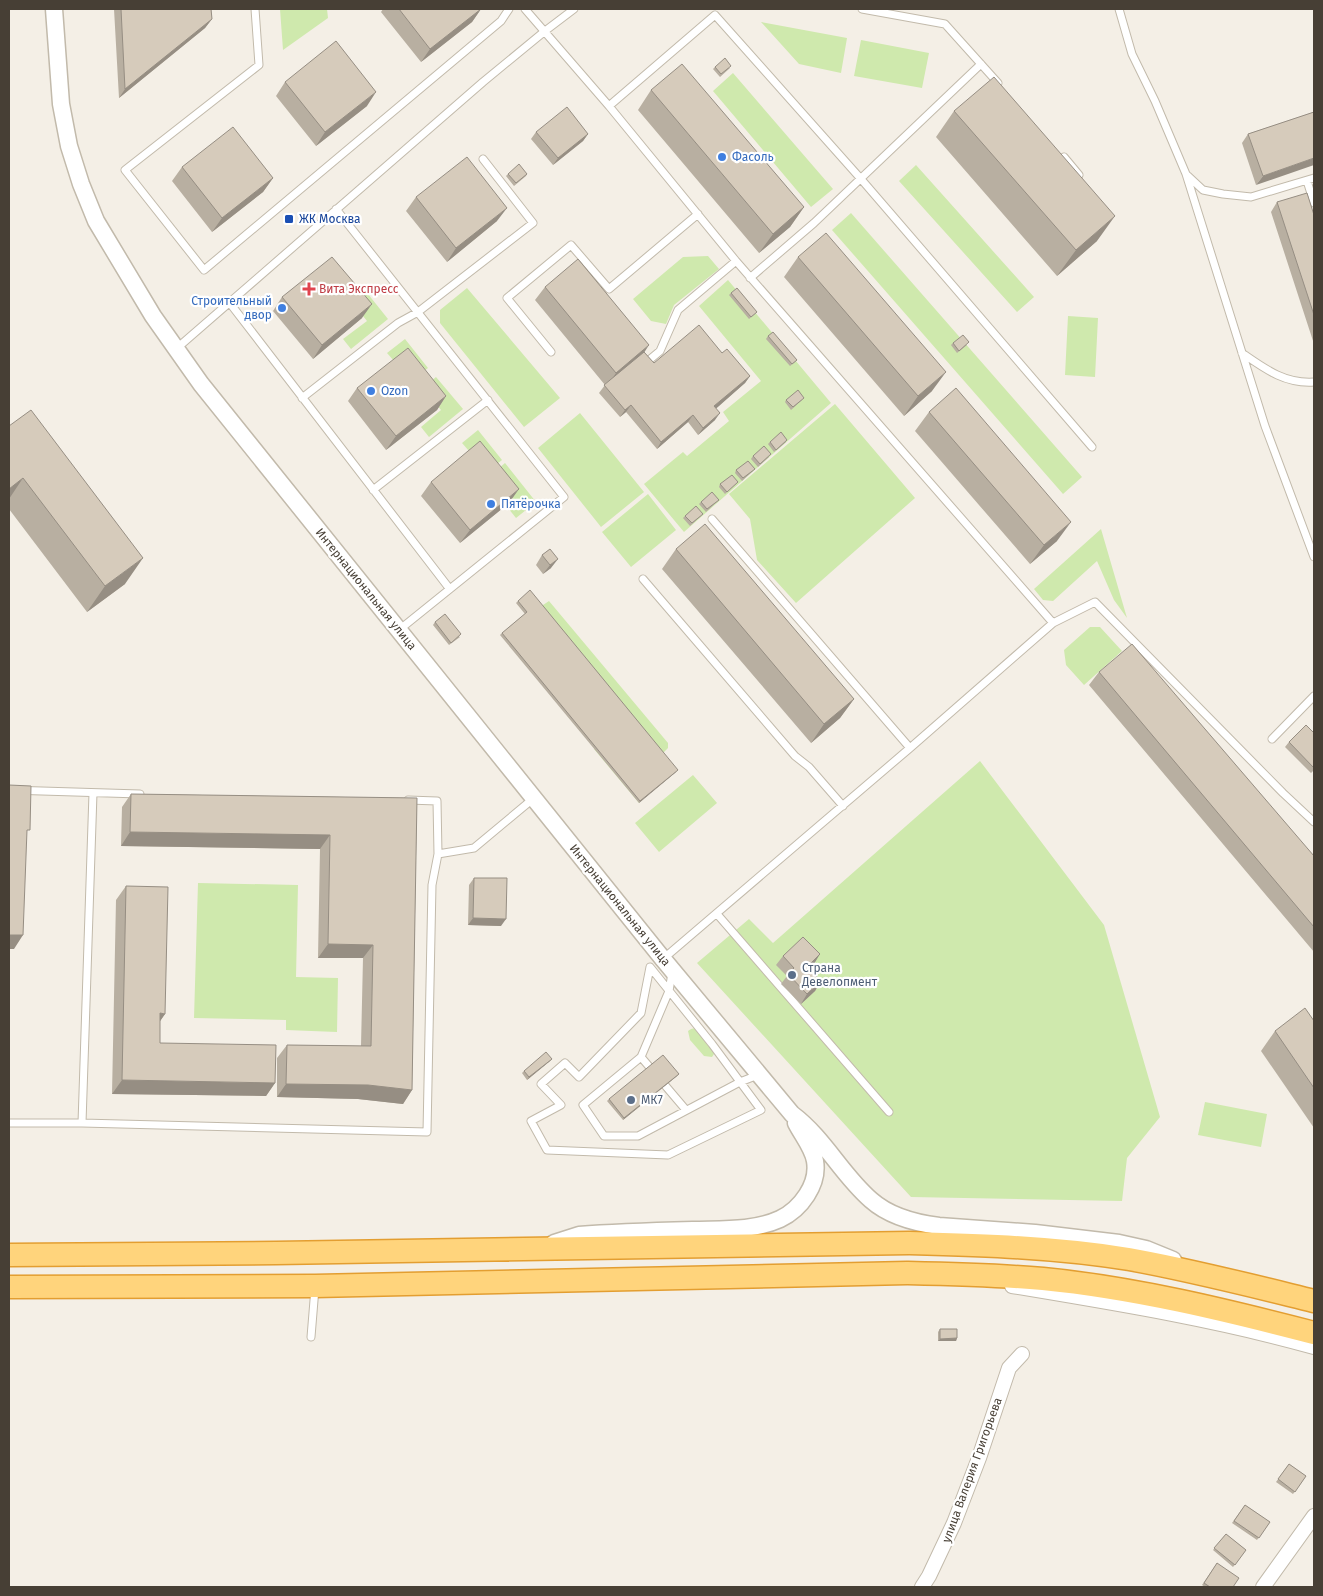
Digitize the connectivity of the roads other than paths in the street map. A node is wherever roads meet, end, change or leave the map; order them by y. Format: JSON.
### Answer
{"nodes":[{"id":1,"x":54,"y":9,"type":"edge"},
{"id":2,"x":255,"y":9,"type":"edge"},
{"id":3,"x":509,"y":9,"type":"edge"},
{"id":4,"x":525,"y":9,"type":"edge"},
{"id":5,"x":574,"y":9,"type":"edge"},
{"id":6,"x":862,"y":9,"type":"edge"},
{"id":7,"x":1118,"y":9,"type":"edge"},
{"id":8,"x":544,"y":31,"type":"junction"},
{"id":9,"x":981,"y":64,"type":"junction"},
{"id":10,"x":1000,"y":86,"type":"edge"},
{"id":11,"x":609,"y":106,"type":"junction"},
{"id":12,"x":1060,"y":152,"type":"edge"},
{"id":13,"x":483,"y":159,"type":"dead end"},
{"id":14,"x":1186,"y":174,"type":"junction"},
{"id":15,"x":1079,"y":175,"type":"edge"},
{"id":16,"x":1314,"y":178,"type":"edge"},
{"id":17,"x":861,"y":179,"type":"junction"},
{"id":18,"x":1307,"y":181,"type":"junction"},
{"id":19,"x":1314,"y":202,"type":"edge"},
{"id":20,"x":336,"y":209,"type":"junction"},
{"id":21,"x":698,"y":214,"type":"junction"},
{"id":22,"x":736,"y":262,"type":"junction"},
{"id":23,"x":750,"y":278,"type":"junction"},
{"id":24,"x":229,"y":302,"type":"junction"},
{"id":25,"x":418,"y":312,"type":"junction"},
{"id":26,"x":176,"y":349,"type":"junction"},
{"id":27,"x":551,"y":352,"type":"dead end"},
{"id":28,"x":1242,"y":353,"type":"junction"},
{"id":29,"x":648,"y":361,"type":"edge"},
{"id":30,"x":1314,"y":382,"type":"edge"},
{"id":31,"x":302,"y":398,"type":"junction"},
{"id":32,"x":488,"y":400,"type":"junction"},
{"id":33,"x":1092,"y":447,"type":"dead end"},
{"id":34,"x":373,"y":490,"type":"junction"},
{"id":35,"x":712,"y":519,"type":"dead end"},
{"id":36,"x":1314,"y":558,"type":"edge"},
{"id":37,"x":643,"y":579,"type":"dead end"},
{"id":38,"x":449,"y":588,"type":"junction"},
{"id":39,"x":1053,"y":623,"type":"junction"},
{"id":40,"x":399,"y":630,"type":"junction"},
{"id":41,"x":1314,"y":696,"type":"edge"},
{"id":42,"x":1272,"y":739,"type":"dead end"},
{"id":43,"x":910,"y":748,"type":"junction"},
{"id":44,"x":9,"y":790,"type":"edge"},
{"id":45,"x":93,"y":793,"type":"junction"},
{"id":46,"x":152,"y":794,"type":"edge"},
{"id":47,"x":534,"y":797,"type":"junction"},
{"id":48,"x":398,"y":800,"type":"edge"},
{"id":49,"x":843,"y":806,"type":"junction"},
{"id":50,"x":1314,"y":822,"type":"edge"},
{"id":51,"x":438,"y":854,"type":"junction"},
{"id":52,"x":717,"y":914,"type":"junction"},
{"id":53,"x":668,"y":964,"type":"junction"},
{"id":54,"x":669,"y":991,"type":"junction"},
{"id":55,"x":640,"y":1057,"type":"junction"},
{"id":56,"x":758,"y":1075,"type":"junction"},
{"id":57,"x":740,"y":1082,"type":"junction"},
{"id":58,"x":686,"y":1110,"type":"junction"},
{"id":59,"x":889,"y":1112,"type":"dead end"},
{"id":60,"x":792,"y":1114,"type":"junction"},
{"id":61,"x":9,"y":1122,"type":"edge"},
{"id":62,"x":82,"y":1123,"type":"junction"},
{"id":63,"x":538,"y":1248,"type":"junction"},
{"id":64,"x":9,"y":1255,"type":"edge"},
{"id":65,"x":907,"y":1273,"type":"junction"},
{"id":66,"x":1220,"y":1278,"type":"junction"},
{"id":67,"x":315,"y":1286,"type":"junction"},
{"id":68,"x":9,"y":1287,"type":"edge"},
{"id":69,"x":1314,"y":1301,"type":"edge"},
{"id":70,"x":1314,"y":1333,"type":"edge"},
{"id":71,"x":311,"y":1338,"type":"dead end"},
{"id":72,"x":1314,"y":1347,"type":"edge"},
{"id":73,"x":1022,"y":1354,"type":"dead end"},
{"id":74,"x":1314,"y":1516,"type":"edge"},
{"id":75,"x":922,"y":1587,"type":"edge"},
{"id":76,"x":1263,"y":1587,"type":"edge"}],
"edges":[{"from":1,"to":26,"type":"street","name":"Интернациональная улица"},
{"from":2,"to":3,"type":"lane"},
{"from":4,"to":8,"type":"lane"},
{"from":5,"to":8,"type":"lane"},
{"from":6,"to":9,"type":"lane"},
{"from":7,"to":14,"type":"lane"},
{"from":8,"to":11,"type":"lane"},
{"from":8,"to":20,"type":"lane"},
{"from":9,"to":10,"type":"lane"},
{"from":9,"to":17,"type":"lane"},
{"from":11,"to":17,"type":"lane"},
{"from":11,"to":21,"type":"lane"},
{"from":12,"to":15,"type":"lane"},
{"from":13,"to":25,"type":"lane"},
{"from":14,"to":18,"type":"lane"},
{"from":14,"to":28,"type":"lane"},
{"from":16,"to":18,"type":"lane"},
{"from":17,"to":23,"type":"lane"},
{"from":17,"to":33,"type":"lane"},
{"from":18,"to":19,"type":"lane"},
{"from":20,"to":24,"type":"lane"},
{"from":20,"to":25,"type":"lane"},
{"from":21,"to":22,"type":"lane"},
{"from":21,"to":27,"type":"lane"},
{"from":22,"to":23,"type":"lane"},
{"from":22,"to":29,"type":"lane"},
{"from":23,"to":39,"type":"lane"},
{"from":24,"to":26,"type":"lane"},
{"from":24,"to":31,"type":"lane"},
{"from":25,"to":31,"type":"lane"},
{"from":25,"to":32,"type":"lane"},
{"from":26,"to":40,"type":"street","name":"Интернациональная улица"},
{"from":28,"to":30,"type":"lane"},
{"from":28,"to":36,"type":"lane"},
{"from":31,"to":34,"type":"lane"},
{"from":32,"to":34,"type":"lane"},
{"from":32,"to":38,"type":"lane"},
{"from":34,"to":38,"type":"lane"},
{"from":35,"to":43,"type":"lane"},
{"from":37,"to":49,"type":"lane"},
{"from":38,"to":40,"type":"lane"},
{"from":39,"to":43,"type":"lane"},
{"from":39,"to":50,"type":"lane"},
{"from":40,"to":47,"type":"street","name":"Интернациональная улица"},
{"from":41,"to":42,"type":"lane"},
{"from":43,"to":49,"type":"lane"},
{"from":44,"to":45,"type":"lane"},
{"from":45,"to":46,"type":"lane"},
{"from":45,"to":62,"type":"lane"},
{"from":47,"to":51,"type":"lane"},
{"from":47,"to":53,"type":"street","name":"Интернациональная улица"},
{"from":48,"to":51,"type":"lane"},
{"from":49,"to":52,"type":"lane"},
{"from":51,"to":62,"type":"lane"},
{"from":52,"to":53,"type":"lane"},
{"from":52,"to":59,"type":"lane"},
{"from":53,"to":54,"type":"lane"},
{"from":53,"to":56,"type":"street","name":"Интернациональная улица"},
{"from":54,"to":55,"type":"lane"},
{"from":54,"to":57,"type":"lane"},
{"from":54,"to":57,"type":"lane"},
{"from":55,"to":58,"type":"lane"},
{"from":55,"to":58,"type":"lane"},
{"from":56,"to":57,"type":"lane"},
{"from":56,"to":60,"type":"street","name":"Интернациональная улица"},
{"from":57,"to":58,"type":"lane"},
{"from":60,"to":63,"type":"street"},
{"from":60,"to":66,"type":"street"},
{"from":61,"to":62,"type":"lane"},
{"from":63,"to":64,"type":"highway"},
{"from":63,"to":66,"type":"highway"},
{"from":65,"to":67,"type":"highway"},
{"from":65,"to":70,"type":"highway"},
{"from":65,"to":72,"type":"street"},
{"from":66,"to":69,"type":"highway"},
{"from":67,"to":68,"type":"highway"},
{"from":67,"to":71,"type":"lane"},
{"from":73,"to":75,"type":"street","name":"улица Валерия Григорьева"},
{"from":74,"to":76,"type":"street"}]}
